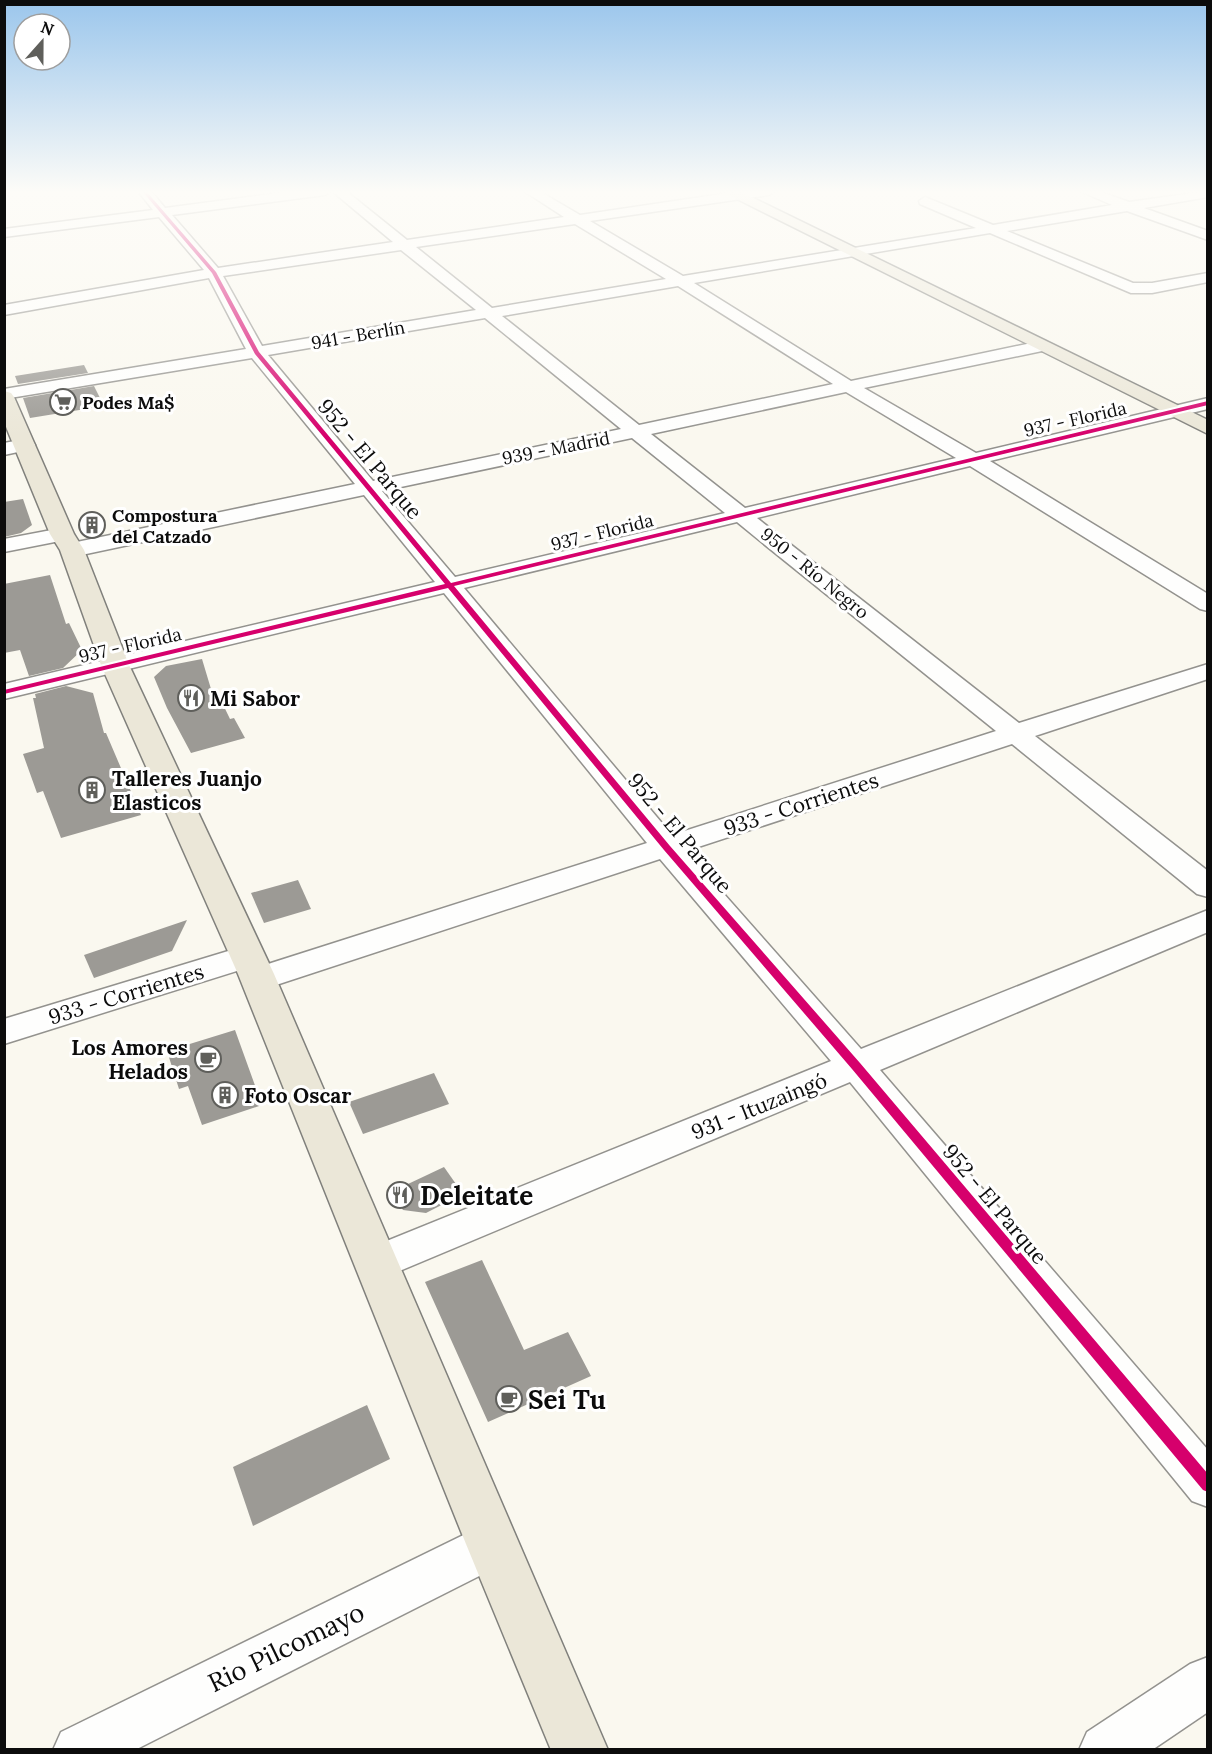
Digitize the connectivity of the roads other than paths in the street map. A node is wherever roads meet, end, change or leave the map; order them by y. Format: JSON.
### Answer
{"nodes":[{"id":1,"x":214,"y":273,"type":"joint"},
{"id":2,"x":438,"y":273,"type":"edge"},
{"id":3,"x":667,"y":273,"type":"edge"},
{"id":4,"x":734,"y":273,"type":"edge"},
{"id":5,"x":894,"y":273,"type":"edge"},
{"id":6,"x":1095,"y":273,"type":"edge"},
{"id":7,"x":1208,"y":277,"type":"edge"},
{"id":8,"x":682,"y":282,"type":"junction"},
{"id":9,"x":4,"y":310,"type":"edge"},
{"id":10,"x":488,"y":313,"type":"junction"},
{"id":11,"x":1041,"y":346,"type":"junction"},
{"id":12,"x":257,"y":352,"type":"junction"},
{"id":13,"x":849,"y":387,"type":"junction"},
{"id":14,"x":4,"y":395,"type":"edge"},
{"id":15,"x":1208,"y":403,"type":"edge"},
{"id":16,"x":1174,"y":412,"type":"junction"},
{"id":17,"x":1208,"y":428,"type":"edge"},
{"id":18,"x":636,"y":432,"type":"junction"},
{"id":19,"x":15,"y":447,"type":"edge"},
{"id":20,"x":974,"y":460,"type":"junction"},
{"id":21,"x":369,"y":486,"type":"junction"},
{"id":22,"x":743,"y":515,"type":"junction"},
{"id":23,"x":67,"y":542,"type":"junction"},
{"id":24,"x":4,"y":546,"type":"edge"},
{"id":25,"x":453,"y":586,"type":"junction"},
{"id":26,"x":1208,"y":604,"type":"edge"},
{"id":27,"x":115,"y":665,"type":"junction"},
{"id":28,"x":1208,"y":671,"type":"edge"},
{"id":29,"x":4,"y":692,"type":"edge"},
{"id":30,"x":1016,"y":733,"type":"junction"},
{"id":31,"x":667,"y":848,"type":"junction"},
{"id":32,"x":1208,"y":888,"type":"edge"},
{"id":33,"x":1208,"y":920,"type":"edge"},
{"id":34,"x":253,"y":968,"type":"junction"},
{"id":35,"x":4,"y":1032,"type":"edge"},
{"id":36,"x":856,"y":1066,"type":"junction"},
{"id":37,"x":376,"y":1263,"type":"junction"},
{"id":38,"x":1208,"y":1485,"type":"edge"},
{"id":39,"x":492,"y":1544,"type":"junction"},
{"id":40,"x":1208,"y":1682,"type":"edge"},
{"id":41,"x":79,"y":1749,"type":"edge"},
{"id":42,"x":580,"y":1749,"type":"edge"},
{"id":43,"x":1105,"y":1749,"type":"edge"}],
"edges":[{"from":1,"to":9,"type":"street"},
{"from":1,"to":12,"type":"street","name":"952 - El Parque"},
{"from":2,"to":10,"type":"street","name":"950 - Río Negro"},
{"from":3,"to":8,"type":"street"},
{"from":4,"to":8,"type":"street","name":"941 - Berlín"},
{"from":5,"to":11,"type":"main road"},
{"from":6,"to":7,"type":"street"},
{"from":8,"to":10,"type":"street","name":"941 - Berlín"},
{"from":8,"to":13,"type":"street"},
{"from":10,"to":12,"type":"street","name":"941 - Berlín"},
{"from":10,"to":18,"type":"street","name":"950 - Río Negro"},
{"from":11,"to":13,"type":"street","name":"939 - Madrid"},
{"from":11,"to":16,"type":"main road"},
{"from":12,"to":14,"type":"street","name":"941 - Berlín"},
{"from":12,"to":21,"type":"street","name":"952 - El Parque"},
{"from":13,"to":18,"type":"street","name":"939 - Madrid"},
{"from":13,"to":20,"type":"street"},
{"from":14,"to":19,"type":"main road"},
{"from":15,"to":16,"type":"street","name":"937 - Florida"},
{"from":16,"to":17,"type":"main road"},
{"from":16,"to":20,"type":"street","name":"937 - Florida"},
{"from":18,"to":21,"type":"street","name":"939 - Madrid"},
{"from":18,"to":22,"type":"street","name":"950 - Río Negro"},
{"from":19,"to":23,"type":"main road"},
{"from":20,"to":22,"type":"street","name":"937 - Florida"},
{"from":20,"to":26,"type":"street"},
{"from":21,"to":23,"type":"street","name":"939 - Madrid"},
{"from":21,"to":25,"type":"street","name":"952 - El Parque"},
{"from":22,"to":25,"type":"street","name":"937 - Florida"},
{"from":22,"to":30,"type":"street","name":"950 - Río Negro"},
{"from":23,"to":24,"type":"street","name":"939 - Madrid"},
{"from":23,"to":27,"type":"main road"},
{"from":25,"to":27,"type":"street","name":"937 - Florida"},
{"from":25,"to":31,"type":"street","name":"952 - El Parque"},
{"from":27,"to":29,"type":"street","name":"937 - Florida"},
{"from":27,"to":34,"type":"main road"},
{"from":28,"to":30,"type":"street","name":"933 - Corrientes"},
{"from":30,"to":31,"type":"street","name":"933 - Corrientes"},
{"from":30,"to":32,"type":"street","name":"950 - Río Negro"},
{"from":31,"to":34,"type":"street","name":"933 - Corrientes"},
{"from":31,"to":36,"type":"street","name":"952 - El Parque"},
{"from":33,"to":36,"type":"street","name":"931 - Ituzaingó"},
{"from":34,"to":35,"type":"street","name":"933 - Corrientes"},
{"from":34,"to":37,"type":"main road"},
{"from":36,"to":37,"type":"street","name":"931 - Ituzaingó"},
{"from":36,"to":38,"type":"street","name":"952 - El Parque"},
{"from":37,"to":39,"type":"main road"},
{"from":39,"to":41,"type":"street","name":"Rio Pilcomayo"},
{"from":39,"to":42,"type":"main road"},
{"from":40,"to":43,"type":"street"}]}
